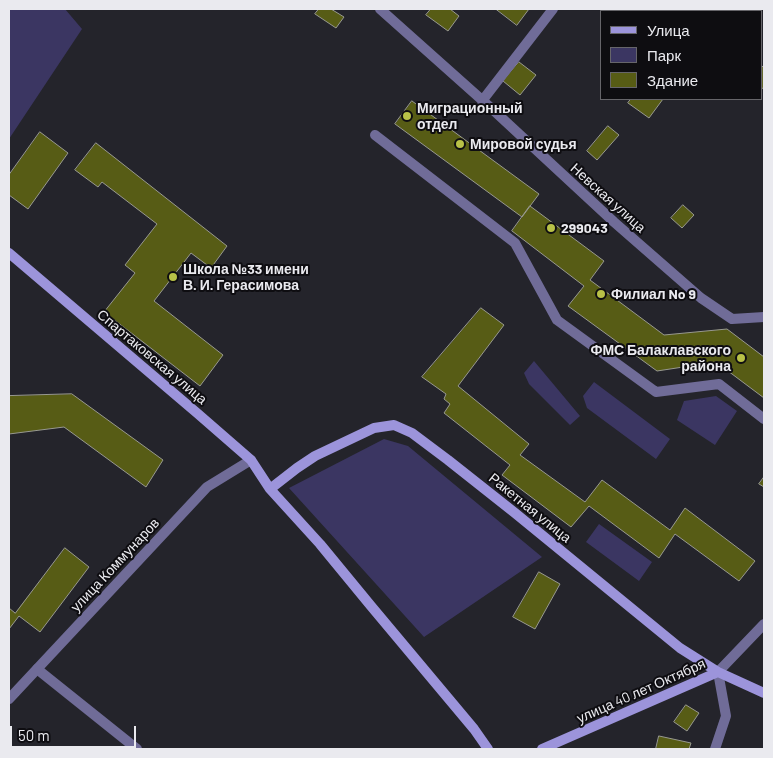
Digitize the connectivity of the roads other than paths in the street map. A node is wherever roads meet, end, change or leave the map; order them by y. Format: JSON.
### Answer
{"nodes":[{"id":1,"x":380,"y":9,"type":"edge"},
{"id":2,"x":553,"y":9,"type":"edge"},
{"id":3,"x":482,"y":101,"type":"junction"},
{"id":4,"x":374,"y":135,"type":"dead end"},
{"id":5,"x":9,"y":253,"type":"edge"},
{"id":6,"x":764,"y":317,"type":"edge"},
{"id":7,"x":764,"y":419,"type":"edge"},
{"id":8,"x":250,"y":460,"type":"junction"},
{"id":9,"x":270,"y":489,"type":"junction"},
{"id":10,"x":764,"y":624,"type":"edge"},
{"id":11,"x":37,"y":668,"type":"junction"},
{"id":12,"x":718,"y":672,"type":"junction"},
{"id":13,"x":764,"y":693,"type":"edge"},
{"id":14,"x":9,"y":700,"type":"edge"},
{"id":15,"x":137,"y":749,"type":"edge"},
{"id":16,"x":488,"y":749,"type":"edge"},
{"id":17,"x":542,"y":749,"type":"edge"},
{"id":18,"x":715,"y":749,"type":"edge"}],
"edges":[{"from":1,"to":3,"type":"street","name":"Невская улица"},
{"from":2,"to":3,"type":"street"},
{"from":3,"to":6,"type":"street","name":"Невская улица"},
{"from":4,"to":7,"type":"street"},
{"from":5,"to":8,"type":"main road","name":"Спартаковская улица"},
{"from":8,"to":9,"type":"main road","name":"Спартаковская улица"},
{"from":8,"to":11,"type":"street","name":"улица Коммунаров"},
{"from":9,"to":12,"type":"main road","name":"Ракетная улица"},
{"from":9,"to":16,"type":"main road","name":"Спартаковская улица"},
{"from":10,"to":12,"type":"street","name":"улица 40 лет Октября"},
{"from":11,"to":14,"type":"street","name":"улица Коммунаров"},
{"from":11,"to":15,"type":"street"},
{"from":12,"to":13,"type":"main road","name":"Ракетная улица"},
{"from":12,"to":17,"type":"main road","name":"улица 40 лет Октября"},
{"from":12,"to":18,"type":"street"}]}
